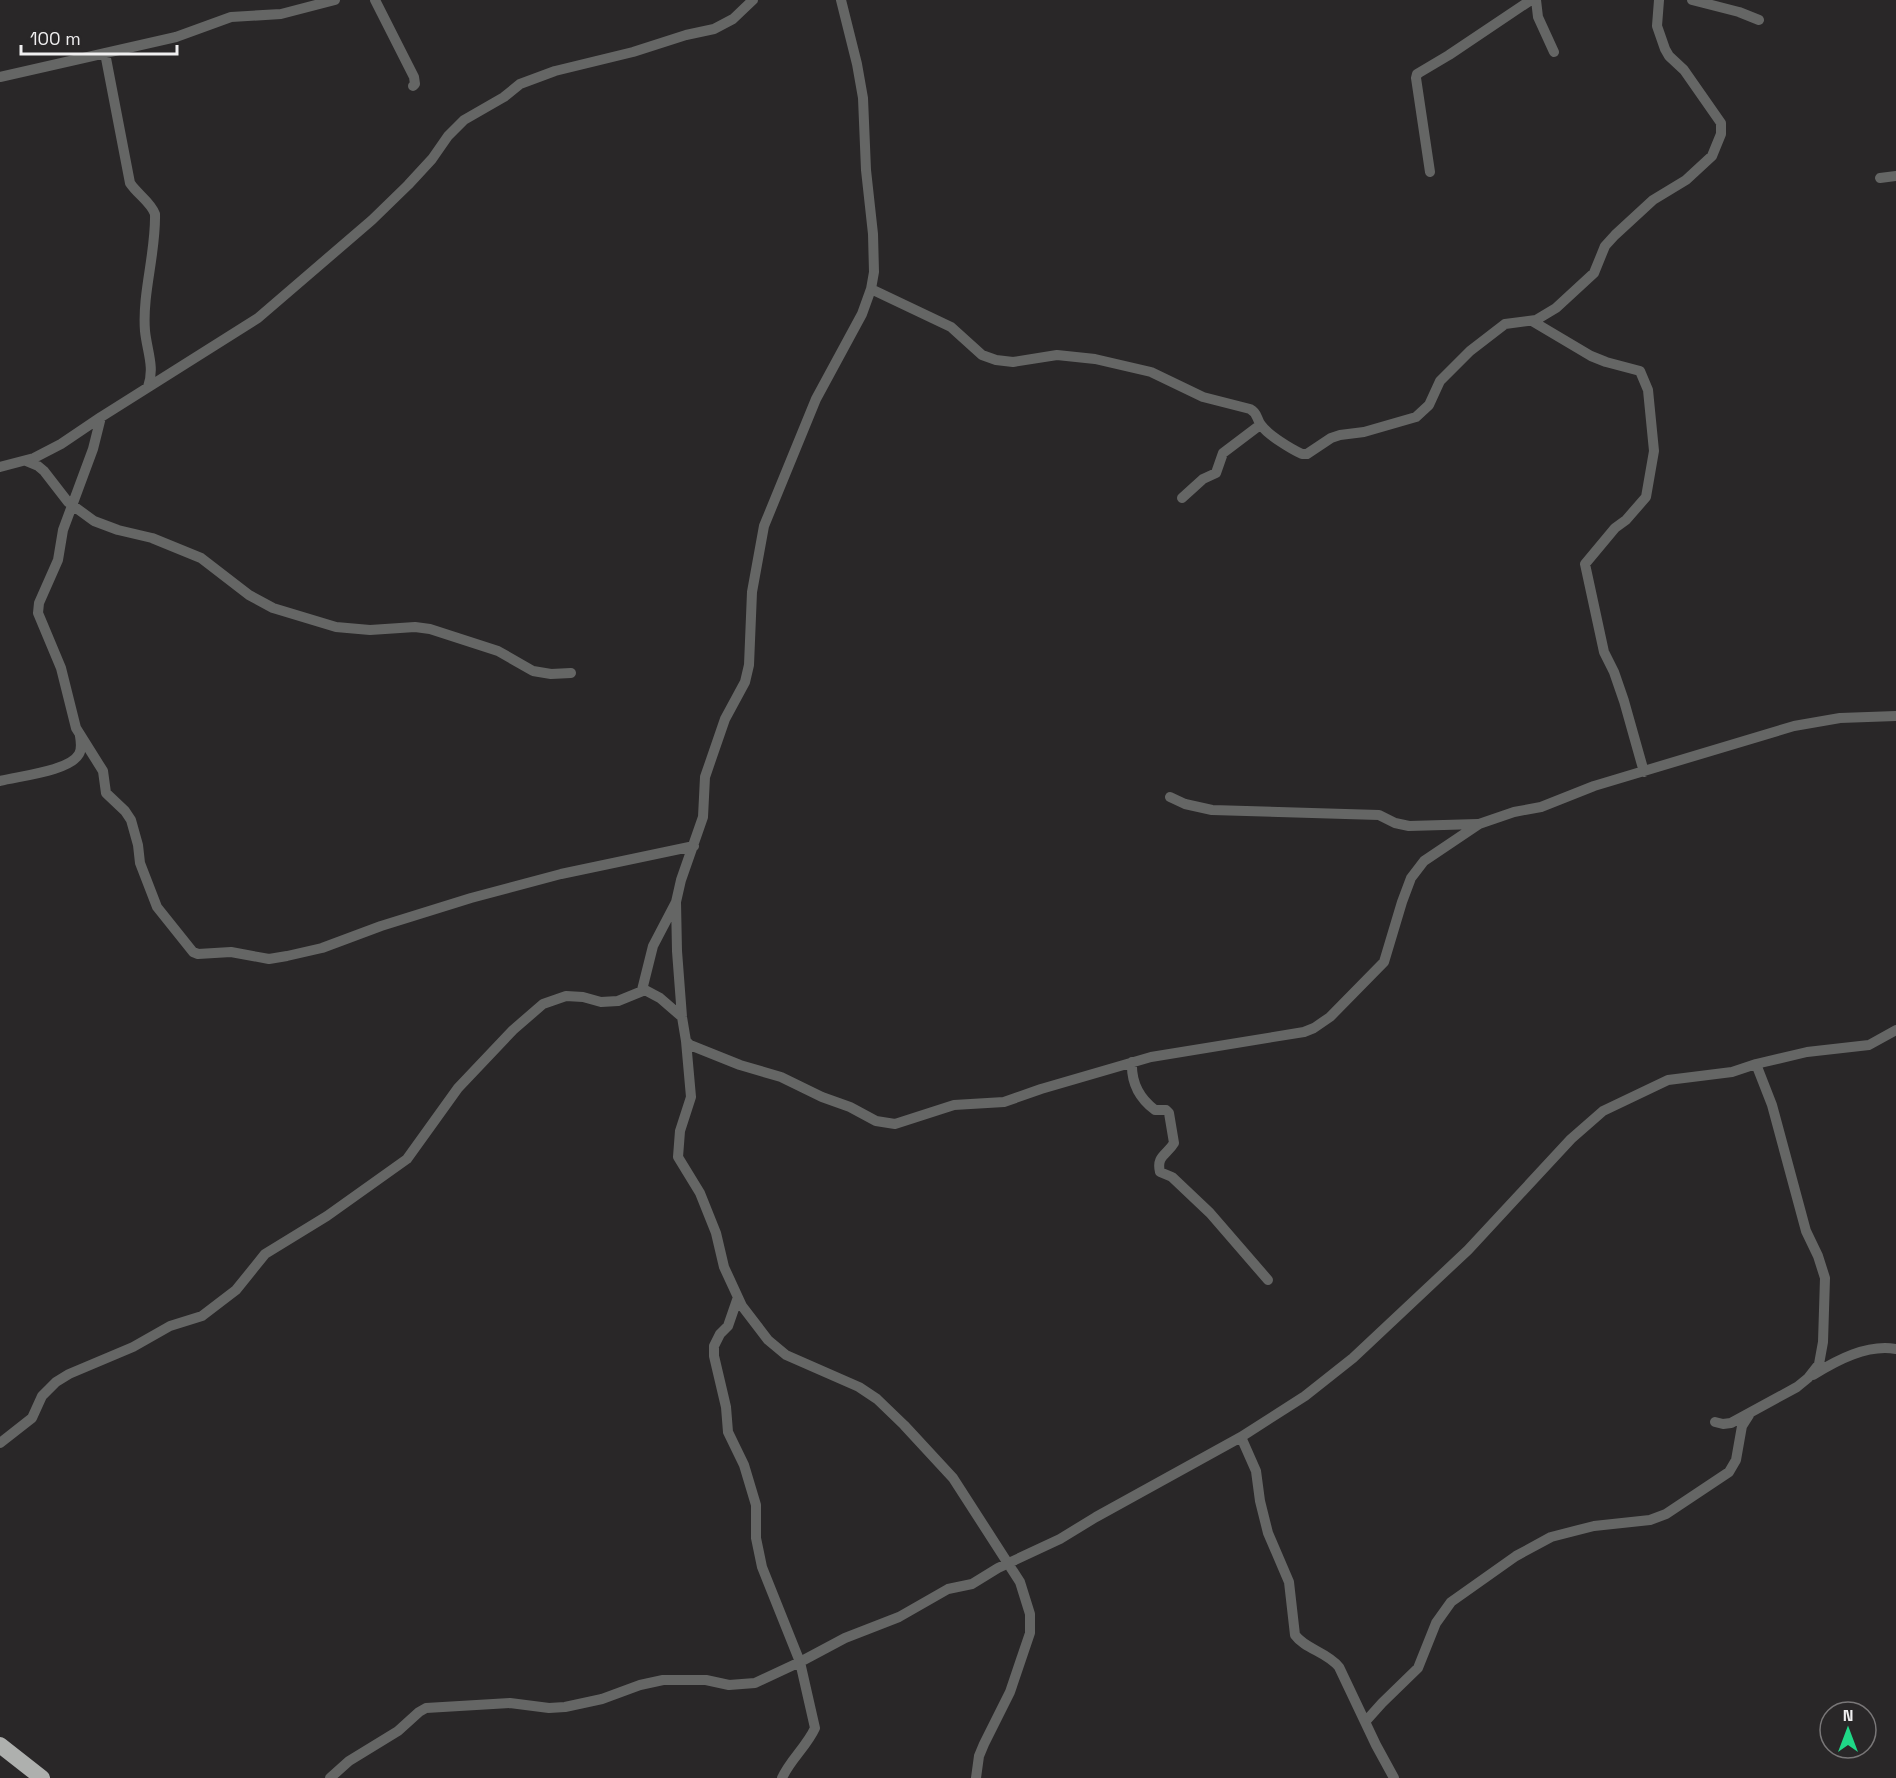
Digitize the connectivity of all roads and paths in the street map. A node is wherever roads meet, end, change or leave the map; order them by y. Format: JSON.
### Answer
{"nodes":[{"id":1,"x":308,"y":0,"type":"edge"},
{"id":2,"x":334,"y":0,"type":"edge"},
{"id":3,"x":375,"y":0,"type":"edge"},
{"id":4,"x":753,"y":0,"type":"edge"},
{"id":5,"x":841,"y":0,"type":"edge"},
{"id":6,"x":1531,"y":0,"type":"edge"},
{"id":7,"x":1536,"y":0,"type":"edge"},
{"id":8,"x":1659,"y":0,"type":"edge"},
{"id":9,"x":1692,"y":0,"type":"edge"},
{"id":10,"x":300,"y":9,"type":"junction"},
{"id":11,"x":1759,"y":20,"type":"dead end"},
{"id":12,"x":1554,"y":52,"type":"dead end"},
{"id":13,"x":105,"y":53,"type":"junction"},
{"id":14,"x":0,"y":77,"type":"edge"},
{"id":15,"x":413,"y":86,"type":"dead end"},
{"id":16,"x":1430,"y":172,"type":"dead end"},
{"id":17,"x":1896,"y":176,"type":"edge"},
{"id":18,"x":1880,"y":178,"type":"dead end"},
{"id":19,"x":871,"y":289,"type":"junction"},
{"id":20,"x":1532,"y":321,"type":"junction"},
{"id":21,"x":148,"y":387,"type":"junction"},
{"id":22,"x":101,"y":417,"type":"junction"},
{"id":23,"x":1260,"y":425,"type":"junction"},
{"id":24,"x":26,"y":461,"type":"junction"},
{"id":25,"x":0,"y":467,"type":"edge"},
{"id":26,"x":1182,"y":498,"type":"dead end"},
{"id":27,"x":71,"y":505,"type":"junction"},
{"id":28,"x":570,"y":673,"type":"dead end"},
{"id":29,"x":1896,"y":716,"type":"edge"},
{"id":30,"x":80,"y":736,"type":"junction"},
{"id":31,"x":1644,"y":772,"type":"junction"},
{"id":32,"x":0,"y":781,"type":"edge"},
{"id":33,"x":1170,"y":797,"type":"dead end"},
{"id":34,"x":1479,"y":824,"type":"junction"},
{"id":35,"x":694,"y":846,"type":"junction"},
{"id":36,"x":676,"y":902,"type":"junction"},
{"id":37,"x":642,"y":990,"type":"junction"},
{"id":38,"x":682,"y":1017,"type":"junction"},
{"id":39,"x":1896,"y":1030,"type":"edge"},
{"id":40,"x":686,"y":1041,"type":"junction"},
{"id":41,"x":1132,"y":1062,"type":"junction"},
{"id":42,"x":1756,"y":1064,"type":"junction"},
{"id":43,"x":1268,"y":1280,"type":"dead end"},
{"id":44,"x":738,"y":1299,"type":"junction"},
{"id":45,"x":1896,"y":1349,"type":"edge"},
{"id":46,"x":1808,"y":1378,"type":"junction"},
{"id":47,"x":1749,"y":1414,"type":"junction"},
{"id":48,"x":1715,"y":1422,"type":"dead end"},
{"id":49,"x":1241,"y":1437,"type":"junction"},
{"id":50,"x":0,"y":1443,"type":"edge"},
{"id":51,"x":1008,"y":1563,"type":"junction"},
{"id":52,"x":800,"y":1662,"type":"junction"},
{"id":53,"x":1365,"y":1722,"type":"junction"},
{"id":54,"x":0,"y":1745,"type":"edge"},
{"id":55,"x":42,"y":1778,"type":"edge"},
{"id":56,"x":330,"y":1778,"type":"edge"},
{"id":57,"x":782,"y":1778,"type":"edge"},
{"id":58,"x":976,"y":1778,"type":"edge"},
{"id":59,"x":1394,"y":1778,"type":"edge"}],
"edges":[{"from":1,"to":10,"type":"street"},
{"from":2,"to":10,"type":"street"},
{"from":3,"to":15,"type":"street"},
{"from":4,"to":21,"type":"street"},
{"from":5,"to":19,"type":"street"},
{"from":6,"to":16,"type":"street"},
{"from":7,"to":12,"type":"street"},
{"from":8,"to":20,"type":"street"},
{"from":9,"to":11,"type":"street"},
{"from":10,"to":13,"type":"street"},
{"from":13,"to":14,"type":"street"},
{"from":13,"to":21,"type":"street"},
{"from":17,"to":18,"type":"street"},
{"from":19,"to":23,"type":"street"},
{"from":19,"to":35,"type":"street"},
{"from":20,"to":23,"type":"street"},
{"from":20,"to":31,"type":"street"},
{"from":21,"to":22,"type":"street"},
{"from":22,"to":24,"type":"street"},
{"from":22,"to":27,"type":"street"},
{"from":23,"to":26,"type":"street"},
{"from":24,"to":25,"type":"street"},
{"from":24,"to":27,"type":"street"},
{"from":27,"to":28,"type":"street"},
{"from":27,"to":30,"type":"street"},
{"from":29,"to":31,"type":"street"},
{"from":30,"to":32,"type":"street"},
{"from":30,"to":35,"type":"street"},
{"from":31,"to":34,"type":"street"},
{"from":33,"to":34,"type":"street"},
{"from":34,"to":41,"type":"street"},
{"from":35,"to":36,"type":"street"},
{"from":36,"to":37,"type":"street"},
{"from":36,"to":38,"type":"street"},
{"from":37,"to":38,"type":"street"},
{"from":37,"to":50,"type":"street"},
{"from":38,"to":40,"type":"street"},
{"from":39,"to":42,"type":"street"},
{"from":40,"to":41,"type":"street"},
{"from":40,"to":44,"type":"street"},
{"from":41,"to":43,"type":"street"},
{"from":42,"to":46,"type":"street"},
{"from":42,"to":49,"type":"street"},
{"from":44,"to":51,"type":"street"},
{"from":44,"to":52,"type":"street"},
{"from":45,"to":46,"type":"street"},
{"from":46,"to":47,"type":"street"},
{"from":47,"to":48,"type":"street"},
{"from":47,"to":53,"type":"street"},
{"from":49,"to":51,"type":"street"},
{"from":49,"to":53,"type":"street"},
{"from":51,"to":52,"type":"street"},
{"from":51,"to":58,"type":"street"},
{"from":52,"to":56,"type":"street"},
{"from":52,"to":57,"type":"street"},
{"from":53,"to":59,"type":"street"},
{"from":54,"to":55,"type":"highway"}]}
